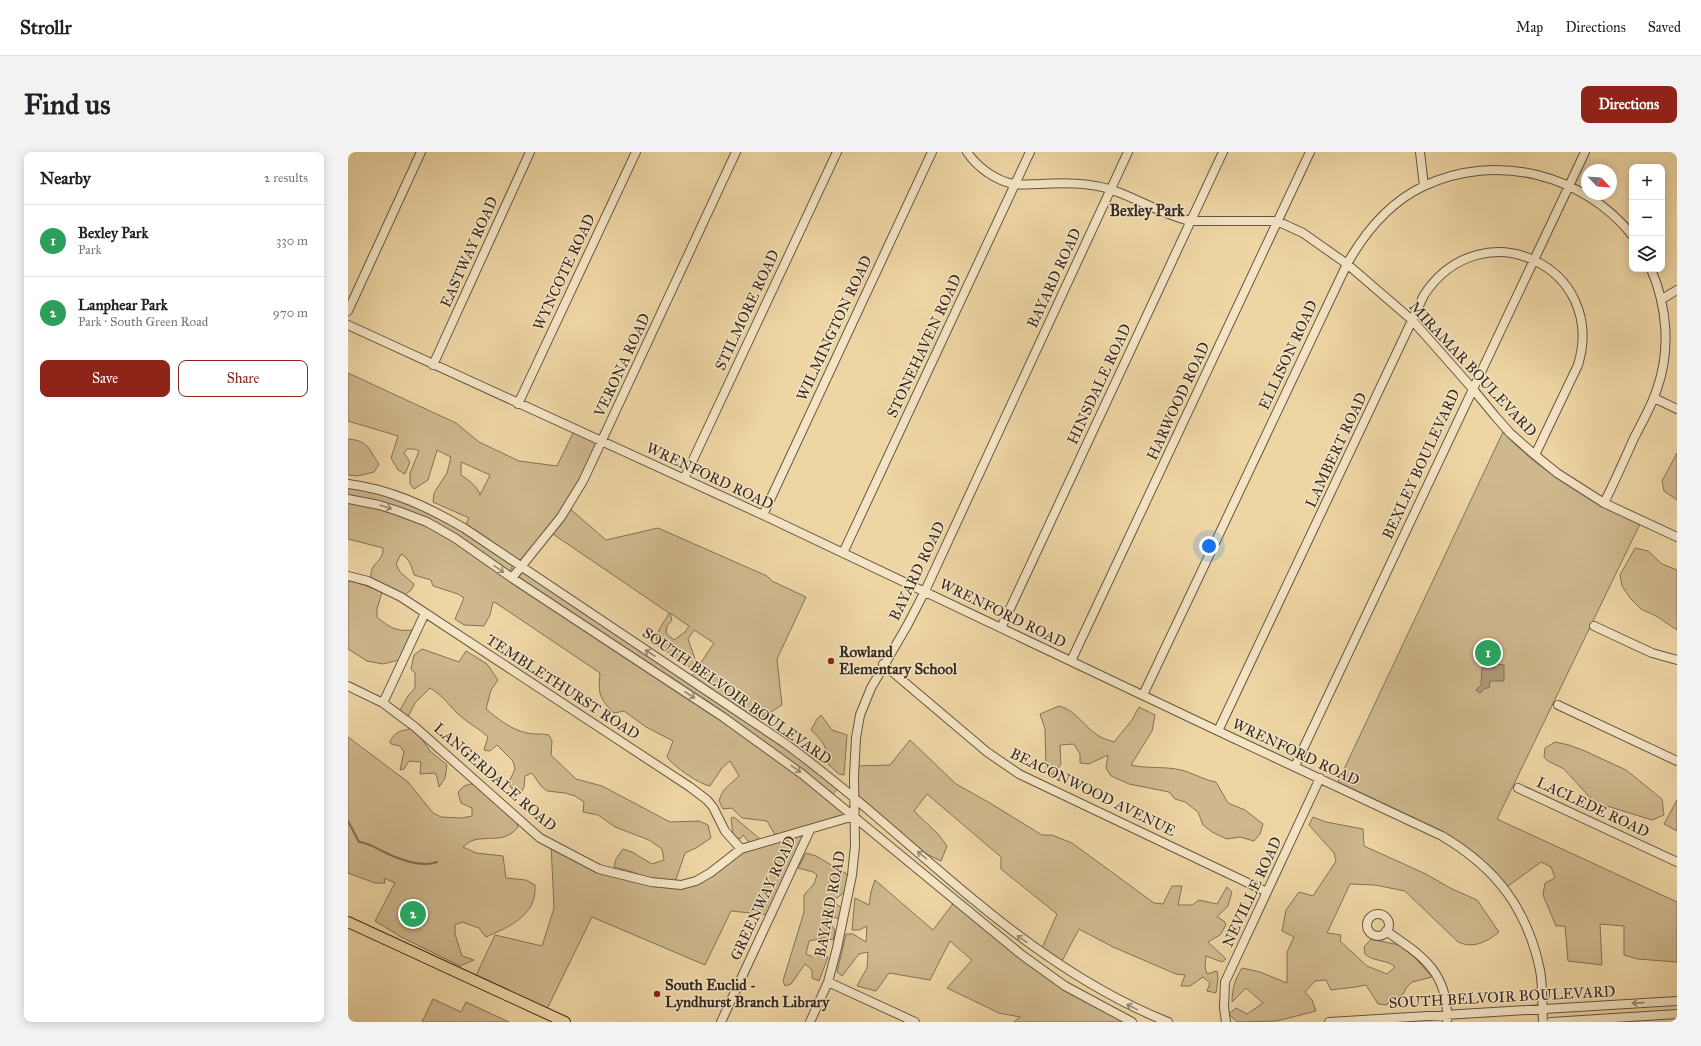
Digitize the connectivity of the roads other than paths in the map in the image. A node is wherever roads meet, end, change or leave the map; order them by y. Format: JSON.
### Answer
{"nodes":[{"id":1,"x":421,"y":152,"type":"edge"},
{"id":2,"x":530,"y":152,"type":"edge"},
{"id":3,"x":636,"y":152,"type":"edge"},
{"id":4,"x":736,"y":152,"type":"edge"},
{"id":5,"x":837,"y":152,"type":"edge"},
{"id":6,"x":932,"y":152,"type":"edge"},
{"id":7,"x":967,"y":152,"type":"edge"},
{"id":8,"x":1030,"y":152,"type":"edge"},
{"id":9,"x":1128,"y":152,"type":"edge"},
{"id":10,"x":1223,"y":152,"type":"edge"},
{"id":11,"x":1310,"y":152,"type":"edge"},
{"id":12,"x":1420,"y":152,"type":"edge"},
{"id":13,"x":1585,"y":152,"type":"edge"},
{"id":14,"x":1015,"y":184,"type":"junction"},
{"id":15,"x":1424,"y":186,"type":"junction"},
{"id":16,"x":1569,"y":186,"type":"junction"},
{"id":17,"x":1111,"y":189,"type":"junction"},
{"id":18,"x":1191,"y":221,"type":"junction"},
{"id":19,"x":1277,"y":221,"type":"junction"},
{"id":20,"x":1629,"y":232,"type":"edge"},
{"id":21,"x":1534,"y":260,"type":"junction"},
{"id":22,"x":1347,"y":264,"type":"junction"},
{"id":23,"x":1652,"y":272,"type":"edge"},
{"id":24,"x":1677,"y":290,"type":"edge"},
{"id":25,"x":1662,"y":300,"type":"junction"},
{"id":26,"x":348,"y":311,"type":"edge"},
{"id":27,"x":1412,"y":320,"type":"junction"},
{"id":28,"x":348,"y":325,"type":"edge"},
{"id":29,"x":433,"y":365,"type":"junction"},
{"id":30,"x":1472,"y":388,"type":"junction"},
{"id":31,"x":1654,"y":398,"type":"junction"},
{"id":32,"x":518,"y":404,"type":"junction"},
{"id":33,"x":1677,"y":409,"type":"edge"},
{"id":34,"x":602,"y":442,"type":"junction"},
{"id":35,"x":1535,"y":456,"type":"junction"},
{"id":36,"x":684,"y":479,"type":"junction"},
{"id":37,"x":348,"y":484,"type":"edge"},
{"id":38,"x":348,"y":499,"type":"edge"},
{"id":39,"x":1604,"y":503,"type":"junction"},
{"id":40,"x":762,"y":515,"type":"junction"},
{"id":41,"x":1677,"y":537,"type":"edge"},
{"id":42,"x":843,"y":553,"type":"junction"},
{"id":43,"x":522,"y":566,"type":"junction"},
{"id":44,"x":348,"y":576,"type":"edge"},
{"id":45,"x":512,"y":578,"type":"junction"},
{"id":46,"x":925,"y":591,"type":"junction"},
{"id":47,"x":425,"y":613,"type":"junction"},
{"id":48,"x":1594,"y":626,"type":"dead end"},
{"id":49,"x":1000,"y":628,"type":"junction"},
{"id":50,"x":1677,"y":660,"type":"edge"},
{"id":51,"x":1072,"y":661,"type":"junction"},
{"id":52,"x":884,"y":664,"type":"junction"},
{"id":53,"x":348,"y":686,"type":"edge"},
{"id":54,"x":1144,"y":695,"type":"junction"},
{"id":55,"x":383,"y":703,"type":"junction"},
{"id":56,"x":1558,"y":705,"type":"dead end"},
{"id":57,"x":1218,"y":732,"type":"junction"},
{"id":58,"x":1677,"y":761,"type":"edge"},
{"id":59,"x":1294,"y":766,"type":"junction"},
{"id":60,"x":1320,"y":778,"type":"junction"},
{"id":61,"x":1518,"y":788,"type":"dead end"},
{"id":62,"x":855,"y":799,"type":"junction"},
{"id":63,"x":854,"y":816,"type":"junction"},
{"id":64,"x":810,"y":830,"type":"junction"},
{"id":65,"x":741,"y":849,"type":"junction"},
{"id":66,"x":1677,"y":862,"type":"edge"},
{"id":67,"x":1267,"y":892,"type":"junction"},
{"id":68,"x":348,"y":922,"type":"edge"},
{"id":69,"x":1386,"y":931,"type":"dead end"},
{"id":70,"x":828,"y":982,"type":"junction"},
{"id":71,"x":1677,"y":1001,"type":"edge"},
{"id":72,"x":1542,"y":1008,"type":"junction"},
{"id":73,"x":1677,"y":1014,"type":"edge"},
{"id":74,"x":1448,"y":1018,"type":"edge"},
{"id":75,"x":565,"y":1022,"type":"edge"},
{"id":76,"x":721,"y":1022,"type":"edge"},
{"id":77,"x":810,"y":1022,"type":"edge"},
{"id":78,"x":915,"y":1022,"type":"edge"},
{"id":79,"x":1132,"y":1022,"type":"edge"},
{"id":80,"x":1168,"y":1022,"type":"edge"},
{"id":81,"x":1226,"y":1022,"type":"edge"},
{"id":82,"x":1331,"y":1022,"type":"edge"},
{"id":83,"x":1543,"y":1022,"type":"edge"},
{"id":84,"x":1551,"y":1022,"type":"edge"}],
"edges":[{"from":1,"to":26,"type":"street"},
{"from":2,"to":29,"type":"street","name":"EASTWAY ROAD"},
{"from":3,"to":32,"type":"street","name":"WYNCOTE ROAD"},
{"from":4,"to":34,"type":"street","name":"VERONA ROAD"},
{"from":5,"to":36,"type":"street","name":"STILMORE ROAD"},
{"from":6,"to":40,"type":"street","name":"WILMINGTON ROAD"},
{"from":7,"to":14,"type":"street","name":"MIRAMAR BOULEVARD"},
{"from":8,"to":14,"type":"street","name":"STONEHAVEN ROAD"},
{"from":9,"to":17,"type":"street","name":"BAYARD ROAD"},
{"from":10,"to":18,"type":"street","name":"HINSDALE ROAD"},
{"from":11,"to":19,"type":"street","name":"HARWOOD ROAD"},
{"from":12,"to":15,"type":"street"},
{"from":13,"to":16,"type":"street","name":"BEXLEY BOULEVARD"},
{"from":14,"to":17,"type":"street","name":"MIRAMAR BOULEVARD"},
{"from":14,"to":42,"type":"street","name":"STONEHAVEN ROAD"},
{"from":15,"to":16,"type":"street","name":"ELLISON ROAD"},
{"from":15,"to":22,"type":"street","name":"ELLISON ROAD"},
{"from":16,"to":20,"type":"street","name":"ELLISON ROAD"},
{"from":16,"to":21,"type":"street","name":"BEXLEY BOULEVARD"},
{"from":17,"to":18,"type":"street","name":"MIRAMAR BOULEVARD"},
{"from":17,"to":46,"type":"street","name":"BAYARD ROAD"},
{"from":18,"to":19,"type":"street","name":"MIRAMAR BOULEVARD"},
{"from":18,"to":49,"type":"street","name":"HINSDALE ROAD"},
{"from":19,"to":22,"type":"street","name":"MIRAMAR BOULEVARD"},
{"from":19,"to":51,"type":"street","name":"HARWOOD ROAD"},
{"from":21,"to":27,"type":"street","name":"LAMBERT ROAD"},
{"from":21,"to":30,"type":"street","name":"BEXLEY BOULEVARD"},
{"from":21,"to":35,"type":"street","name":"LAMBERT ROAD"},
{"from":22,"to":27,"type":"street","name":"MIRAMAR BOULEVARD"},
{"from":22,"to":54,"type":"street","name":"ELLISON ROAD"},
{"from":23,"to":25,"type":"street"},
{"from":24,"to":25,"type":"street"},
{"from":25,"to":31,"type":"street"},
{"from":27,"to":30,"type":"street","name":"MIRAMAR BOULEVARD"},
{"from":27,"to":57,"type":"street","name":"LAMBERT ROAD"},
{"from":28,"to":29,"type":"street","name":"WRENFORD ROAD"},
{"from":29,"to":32,"type":"street","name":"WRENFORD ROAD"},
{"from":30,"to":35,"type":"street","name":"MIRAMAR BOULEVARD"},
{"from":30,"to":59,"type":"street","name":"BEXLEY BOULEVARD"},
{"from":31,"to":33,"type":"street"},
{"from":31,"to":39,"type":"street"},
{"from":32,"to":34,"type":"street","name":"WRENFORD ROAD"},
{"from":34,"to":36,"type":"street","name":"WRENFORD ROAD"},
{"from":34,"to":43,"type":"street","name":"VERONA ROAD"},
{"from":35,"to":39,"type":"street","name":"MIRAMAR BOULEVARD"},
{"from":36,"to":40,"type":"street","name":"WRENFORD ROAD"},
{"from":37,"to":43,"type":"street","name":"SOUTH BELVOIR BOULEVARD"},
{"from":38,"to":45,"type":"street","name":"SOUTH BELVOIR BOULEVARD","one_way":true},
{"from":39,"to":41,"type":"street","name":"MIRAMAR BOULEVARD"},
{"from":40,"to":42,"type":"street","name":"WRENFORD ROAD"},
{"from":42,"to":46,"type":"street","name":"WRENFORD ROAD"},
{"from":43,"to":45,"type":"street","name":"VERONA ROAD"},
{"from":62,"to":43,"type":"street","name":"SOUTH BELVOIR BOULEVARD","one_way":true},
{"from":44,"to":47,"type":"street","name":"TEMBLETHURST ROAD"},
{"from":45,"to":63,"type":"street","name":"SOUTH BELVOIR BOULEVARD","one_way":true},
{"from":46,"to":49,"type":"street","name":"WRENFORD ROAD"},
{"from":46,"to":52,"type":"street","name":"BAYARD ROAD"},
{"from":47,"to":55,"type":"street"},
{"from":47,"to":65,"type":"street","name":"TEMBLETHURST ROAD"},
{"from":48,"to":50,"type":"street"},
{"from":49,"to":51,"type":"street","name":"WRENFORD ROAD"},
{"from":51,"to":54,"type":"street","name":"WRENFORD ROAD"},
{"from":52,"to":62,"type":"street","name":"BAYARD ROAD"},
{"from":52,"to":67,"type":"street","name":"BEACONWOOD AVENUE"},
{"from":53,"to":55,"type":"street","name":"LANGERDALE ROAD"},
{"from":54,"to":57,"type":"street","name":"WRENFORD ROAD"},
{"from":55,"to":65,"type":"street","name":"LANGERDALE ROAD"},
{"from":56,"to":58,"type":"street"},
{"from":57,"to":59,"type":"street","name":"WRENFORD ROAD"},
{"from":59,"to":60,"type":"street","name":"WRENFORD ROAD"},
{"from":60,"to":67,"type":"street","name":"NEVILLE ROAD"},
{"from":60,"to":72,"type":"street","name":"WRENFORD ROAD"},
{"from":61,"to":66,"type":"street","name":"LACLEDE ROAD"},
{"from":62,"to":63,"type":"street","name":"BAYARD ROAD"},
{"from":80,"to":62,"type":"street","name":"SOUTH BELVOIR BOULEVARD","one_way":true},
{"from":63,"to":64,"type":"street","name":"LANGERDALE ROAD"},
{"from":63,"to":70,"type":"street","name":"BAYARD ROAD"},
{"from":63,"to":79,"type":"street","name":"SOUTH BELVOIR BOULEVARD"},
{"from":64,"to":65,"type":"street","name":"LANGERDALE ROAD"},
{"from":64,"to":76,"type":"street","name":"GREENWAY ROAD"},
{"from":67,"to":81,"type":"street","name":"NEVILLE ROAD"},
{"from":68,"to":75,"type":"main road"},
{"from":69,"to":74,"type":"street"},
{"from":70,"to":77,"type":"street","name":"BAYARD ROAD"},
{"from":70,"to":78,"type":"street"},
{"from":71,"to":72,"type":"street","name":"SOUTH BELVOIR BOULEVARD","one_way":true},
{"from":72,"to":74,"type":"street","name":"SOUTH BELVOIR BOULEVARD"},
{"from":72,"to":83,"type":"street","name":"WRENFORD ROAD"},
{"from":73,"to":84,"type":"street","name":"SOUTH BELVOIR BOULEVARD"},
{"from":74,"to":82,"type":"street","name":"SOUTH BELVOIR BOULEVARD"}]}
